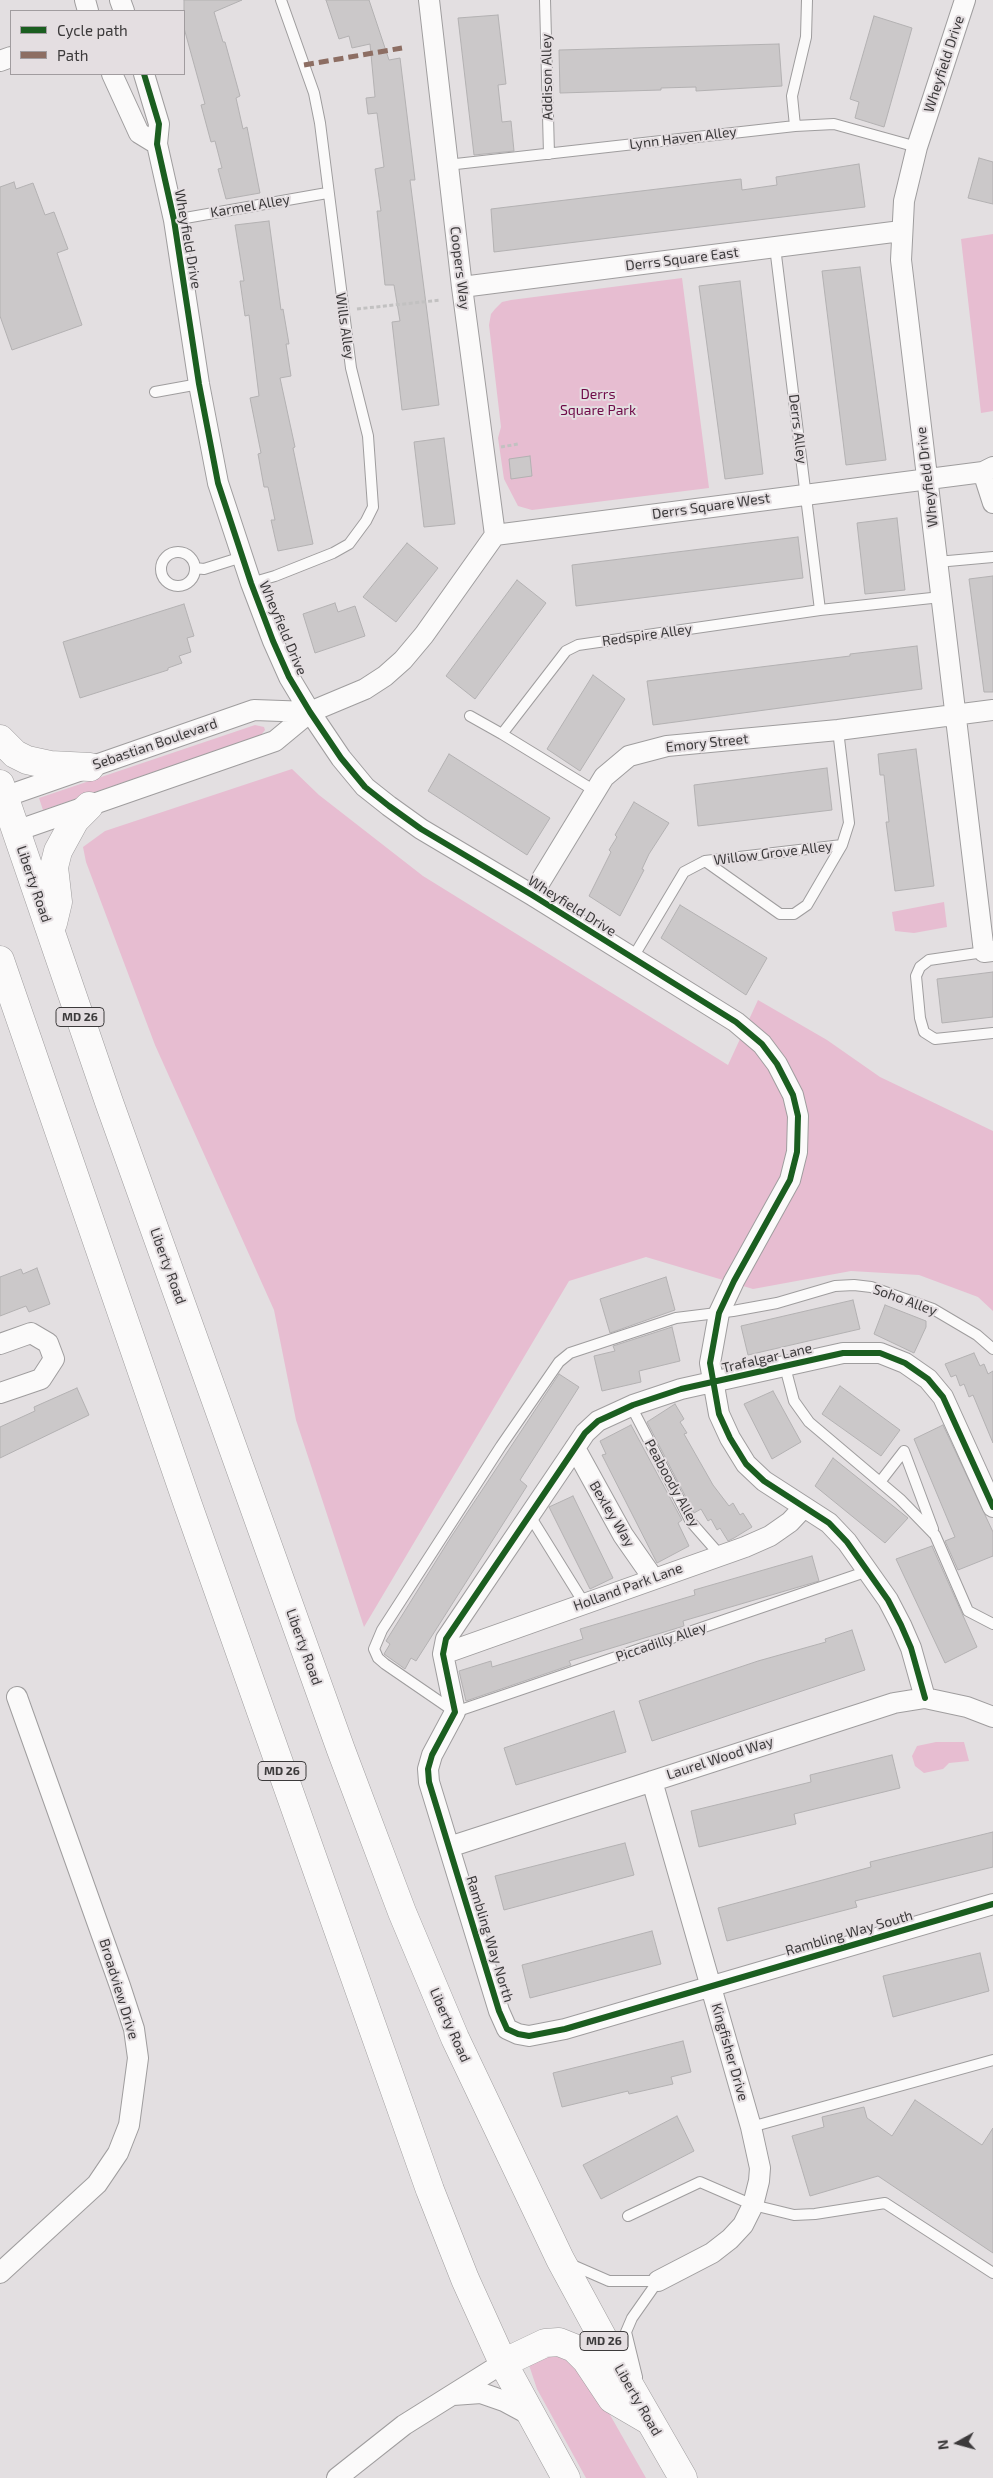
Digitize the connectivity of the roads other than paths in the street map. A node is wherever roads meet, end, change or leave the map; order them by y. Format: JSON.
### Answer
{"nodes":[{"id":1,"x":281,"y":0,"type":"edge"},
{"id":2,"x":428,"y":0,"type":"edge"},
{"id":3,"x":545,"y":0,"type":"edge"},
{"id":4,"x":807,"y":0,"type":"edge"},
{"id":5,"x":961,"y":1,"type":"edge"},
{"id":6,"x":112,"y":75,"type":"edge"},
{"id":7,"x":144,"y":75,"type":"edge"},
{"id":8,"x":795,"y":126,"type":"junction"},
{"id":9,"x":158,"y":144,"type":"junction"},
{"id":10,"x":917,"y":147,"type":"junction"},
{"id":11,"x":550,"y":154,"type":"junction"},
{"id":12,"x":447,"y":165,"type":"junction"},
{"id":13,"x":327,"y":193,"type":"junction"},
{"id":14,"x":174,"y":220,"type":"junction"},
{"id":15,"x":901,"y":231,"type":"junction"},
{"id":16,"x":775,"y":247,"type":"junction"},
{"id":17,"x":462,"y":287,"type":"junction"},
{"id":18,"x":199,"y":384,"type":"junction"},
{"id":19,"x":155,"y":392,"type":"dead end"},
{"id":20,"x":988,"y":470,"type":"edge"},
{"id":21,"x":927,"y":480,"type":"junction"},
{"id":22,"x":806,"y":493,"type":"junction"},
{"id":23,"x":993,"y":503,"type":"edge"},
{"id":24,"x":495,"y":535,"type":"junction"},
{"id":25,"x":993,"y":557,"type":"edge"},
{"id":26,"x":242,"y":558,"type":"junction"},
{"id":27,"x":937,"y":562,"type":"junction"},
{"id":28,"x":195,"y":568,"type":"dead end"},
{"id":29,"x":251,"y":583,"type":"junction"},
{"id":30,"x":941,"y":597,"type":"junction"},
{"id":31,"x":820,"y":610,"type":"junction"},
{"id":32,"x":993,"y":710,"type":"edge"},
{"id":33,"x":310,"y":712,"type":"junction"},
{"id":34,"x":956,"y":715,"type":"junction"},
{"id":35,"x":470,"y":716,"type":"dead end"},
{"id":36,"x":838,"y":730,"type":"junction"},
{"id":37,"x":502,"y":734,"type":"junction"},
{"id":38,"x":0,"y":739,"type":"edge"},
{"id":39,"x":90,"y":767,"type":"junction"},
{"id":40,"x":2,"y":791,"type":"edge"},
{"id":41,"x":595,"y":791,"type":"junction"},
{"id":42,"x":89,"y":806,"type":"junction"},
{"id":43,"x":16,"y":831,"type":"junction"},
{"id":44,"x":842,"y":844,"type":"junction"},
{"id":45,"x":705,"y":861,"type":"junction"},
{"id":46,"x":532,"y":895,"type":"junction"},
{"id":47,"x":51,"y":932,"type":"junction"},
{"id":48,"x":989,"y":952,"type":"edge"},
{"id":49,"x":632,"y":959,"type":"junction"},
{"id":50,"x":0,"y":960,"type":"edge"},
{"id":51,"x":993,"y":1033,"type":"edge"},
{"id":52,"x":719,"y":1313,"type":"junction"},
{"id":53,"x":0,"y":1344,"type":"edge"},
{"id":54,"x":993,"y":1349,"type":"edge"},
{"id":55,"x":785,"y":1367,"type":"junction"},
{"id":56,"x":713,"y":1383,"type":"junction"},
{"id":57,"x":0,"y":1393,"type":"edge"},
{"id":58,"x":631,"y":1406,"type":"junction"},
{"id":59,"x":575,"y":1448,"type":"junction"},
{"id":60,"x":880,"y":1482,"type":"junction"},
{"id":61,"x":993,"y":1507,"type":"edge"},
{"id":62,"x":804,"y":1508,"type":"junction"},
{"id":63,"x":530,"y":1516,"type":"junction"},
{"id":64,"x":935,"y":1535,"type":"junction"},
{"id":65,"x":720,"y":1555,"type":"junction"},
{"id":66,"x":868,"y":1571,"type":"junction"},
{"id":67,"x":652,"y":1578,"type":"junction"},
{"id":68,"x":584,"y":1603,"type":"junction"},
{"id":69,"x":993,"y":1624,"type":"edge"},
{"id":70,"x":443,"y":1654,"type":"junction"},
{"id":71,"x":17,"y":1698,"type":"dead end"},
{"id":72,"x":925,"y":1698,"type":"junction"},
{"id":73,"x":455,"y":1712,"type":"junction"},
{"id":74,"x":993,"y":1717,"type":"edge"},
{"id":75,"x":652,"y":1781,"type":"junction"},
{"id":76,"x":449,"y":1847,"type":"junction"},
{"id":77,"x":993,"y":1904,"type":"edge"},
{"id":78,"x":712,"y":1986,"type":"junction"},
{"id":79,"x":993,"y":2060,"type":"edge"},
{"id":80,"x":751,"y":2127,"type":"junction"},
{"id":81,"x":753,"y":2205,"type":"junction"},
{"id":82,"x":628,"y":2216,"type":"dead end"},
{"id":83,"x":560,"y":2259,"type":"junction"},
{"id":84,"x":993,"y":2273,"type":"edge"},
{"id":85,"x":0,"y":2274,"type":"edge"},
{"id":86,"x":658,"y":2281,"type":"junction"},
{"id":87,"x":503,"y":2363,"type":"junction"},
{"id":88,"x":448,"y":2396,"type":"junction"},
{"id":89,"x":530,"y":2415,"type":"junction"},
{"id":90,"x":649,"y":2421,"type":"junction"},
{"id":91,"x":337,"y":2478,"type":"edge"},
{"id":92,"x":566,"y":2478,"type":"edge"},
{"id":93,"x":683,"y":2478,"type":"edge"}],
"edges":[{"from":1,"to":13,"type":"lane","name":"Wills Alley"},
{"from":2,"to":12,"type":"street","name":"Coopers Way"},
{"from":3,"to":11,"type":"lane","name":"Addison Alley"},
{"from":4,"to":8,"type":"lane"},
{"from":5,"to":10,"type":"street","name":"Wheyfield Drive"},
{"from":6,"to":9,"type":"street"},
{"from":7,"to":9,"type":"street","name":"Wheyfield Drive"},
{"from":8,"to":10,"type":"lane","name":"Lynn Haven Alley"},
{"from":8,"to":11,"type":"lane","name":"Lynn Haven Alley"},
{"from":9,"to":14,"type":"street","name":"Wheyfield Drive"},
{"from":10,"to":15,"type":"street","name":"Wheyfield Drive"},
{"from":11,"to":12,"type":"lane","name":"Lynn Haven Alley"},
{"from":12,"to":17,"type":"street","name":"Coopers Way"},
{"from":13,"to":14,"type":"lane","name":"Karmel Alley"},
{"from":13,"to":29,"type":"lane","name":"Wills Alley"},
{"from":14,"to":18,"type":"street","name":"Wheyfield Drive"},
{"from":15,"to":16,"type":"street","name":"Derrs Square East"},
{"from":15,"to":21,"type":"street","name":"Wheyfield Drive"},
{"from":16,"to":17,"type":"street","name":"Derrs Square East"},
{"from":16,"to":22,"type":"lane","name":"Derrs Alley"},
{"from":17,"to":24,"type":"street","name":"Coopers Way"},
{"from":18,"to":19,"type":"lane"},
{"from":18,"to":26,"type":"street","name":"Wheyfield Drive"},
{"from":20,"to":21,"type":"street","name":"Derrs Square West"},
{"from":20,"to":23,"type":"street"},
{"from":21,"to":22,"type":"street","name":"Derrs Square West"},
{"from":21,"to":27,"type":"street","name":"Wheyfield Drive"},
{"from":22,"to":24,"type":"street","name":"Derrs Square West"},
{"from":22,"to":31,"type":"lane","name":"Derrs Alley"},
{"from":24,"to":33,"type":"street","name":"Sebastian Boulevard"},
{"from":25,"to":27,"type":"lane"},
{"from":26,"to":28,"type":"lane"},
{"from":26,"to":29,"type":"street","name":"Wheyfield Drive"},
{"from":27,"to":30,"type":"street","name":"Wheyfield Drive"},
{"from":29,"to":33,"type":"street","name":"Wheyfield Drive"},
{"from":30,"to":31,"type":"lane","name":"Redspire Alley"},
{"from":30,"to":34,"type":"street","name":"Wheyfield Drive"},
{"from":31,"to":37,"type":"lane","name":"Redspire Alley"},
{"from":32,"to":34,"type":"street","name":"Emory Street"},
{"from":33,"to":39,"type":"street","name":"Sebastian Boulevard"},
{"from":33,"to":42,"type":"street","name":"Sebastian Boulevard"},
{"from":33,"to":46,"type":"street","name":"Wheyfield Drive"},
{"from":34,"to":36,"type":"street","name":"Emory Street"},
{"from":34,"to":48,"type":"street","name":"Wheyfield Drive"},
{"from":35,"to":37,"type":"lane"},
{"from":36,"to":41,"type":"street","name":"Emory Street"},
{"from":36,"to":44,"type":"lane","name":"Willow Grove Alley"},
{"from":37,"to":41,"type":"lane"},
{"from":38,"to":39,"type":"main road"},
{"from":39,"to":40,"type":"street","name":"Sebastian Boulevard"},
{"from":40,"to":43,"type":"main road","name":"Liberty Road","number":"MD 26"},
{"from":41,"to":46,"type":"street","name":"Emory Street"},
{"from":42,"to":43,"type":"street","name":"Sebastian Boulevard"},
{"from":42,"to":47,"type":"main road"},
{"from":43,"to":47,"type":"main road","name":"Liberty Road","number":"MD 26"},
{"from":44,"to":45,"type":"lane","name":"Willow Grove Alley"},
{"from":44,"to":45,"type":"lane","name":"Willow Grove Alley"},
{"from":45,"to":49,"type":"lane","name":"Willow Grove Alley"},
{"from":46,"to":49,"type":"street","name":"Wheyfield Drive"},
{"from":47,"to":83,"type":"main road","name":"Liberty Road","number":"MD 26"},
{"from":48,"to":51,"type":"lane"},
{"from":49,"to":52,"type":"street","name":"Wheyfield Drive"},
{"from":50,"to":87,"type":"main road","number":"MD 26"},
{"from":52,"to":54,"type":"lane","name":"Soho Alley"},
{"from":52,"to":56,"type":"street","name":"Wheyfield Drive"},
{"from":52,"to":73,"type":"lane","name":"Soho Alley"},
{"from":53,"to":57,"type":"street"},
{"from":55,"to":56,"type":"street","name":"Trafalgar Lane"},
{"from":55,"to":60,"type":"lane"},
{"from":55,"to":61,"type":"street","name":"Trafalgar Lane"},
{"from":56,"to":58,"type":"street","name":"Trafalgar Lane"},
{"from":56,"to":62,"type":"street","name":"Wheyfield Drive"},
{"from":58,"to":59,"type":"street","name":"Trafalgar Lane"},
{"from":58,"to":65,"type":"lane","name":"Peaboody Alley"},
{"from":59,"to":63,"type":"street","name":"Trafalgar Lane"},
{"from":59,"to":67,"type":"street","name":"Bexley Way"},
{"from":60,"to":64,"type":"lane"},
{"from":60,"to":64,"type":"lane"},
{"from":62,"to":65,"type":"street","name":"Holland Park Lane"},
{"from":62,"to":66,"type":"street","name":"Wheyfield Drive"},
{"from":63,"to":68,"type":"lane"},
{"from":63,"to":70,"type":"street","name":"Trafalgar Lane"},
{"from":64,"to":69,"type":"lane"},
{"from":65,"to":67,"type":"street","name":"Holland Park Lane"},
{"from":66,"to":72,"type":"street","name":"Wheyfield Drive"},
{"from":66,"to":73,"type":"lane","name":"Piccadilly Alley"},
{"from":67,"to":68,"type":"street","name":"Holland Park Lane"},
{"from":68,"to":70,"type":"street","name":"Holland Park Lane"},
{"from":70,"to":73,"type":"street"},
{"from":71,"to":85,"type":"street","name":"Broadview Drive"},
{"from":72,"to":74,"type":"street","name":"Laurel Wood Way"},
{"from":72,"to":75,"type":"street","name":"Laurel Wood Way"},
{"from":73,"to":76,"type":"street","name":"Rambling Way North"},
{"from":75,"to":76,"type":"street","name":"Laurel Wood Way"},
{"from":75,"to":78,"type":"street","name":"Kingfisher Drive"},
{"from":76,"to":78,"type":"street","name":"Rambling Way North"},
{"from":77,"to":78,"type":"street","name":"Rambling Way South"},
{"from":78,"to":80,"type":"street","name":"Kingfisher Drive"},
{"from":79,"to":80,"type":"lane"},
{"from":80,"to":81,"type":"street","name":"Kingfisher Drive"},
{"from":81,"to":82,"type":"lane"},
{"from":81,"to":84,"type":"lane"},
{"from":81,"to":86,"type":"street","name":"Kingfisher Drive"},
{"from":83,"to":86,"type":"lane"},
{"from":83,"to":90,"type":"main road","name":"Liberty Road","number":"MD 26"},
{"from":86,"to":90,"type":"lane"},
{"from":87,"to":88,"type":"street"},
{"from":87,"to":89,"type":"main road","number":"MD 26"},
{"from":87,"to":90,"type":"main road"},
{"from":88,"to":89,"type":"street"},
{"from":88,"to":91,"type":"street"},
{"from":89,"to":92,"type":"main road","number":"MD 26"},
{"from":90,"to":93,"type":"main road","name":"Liberty Road","number":"MD 26"}]}
